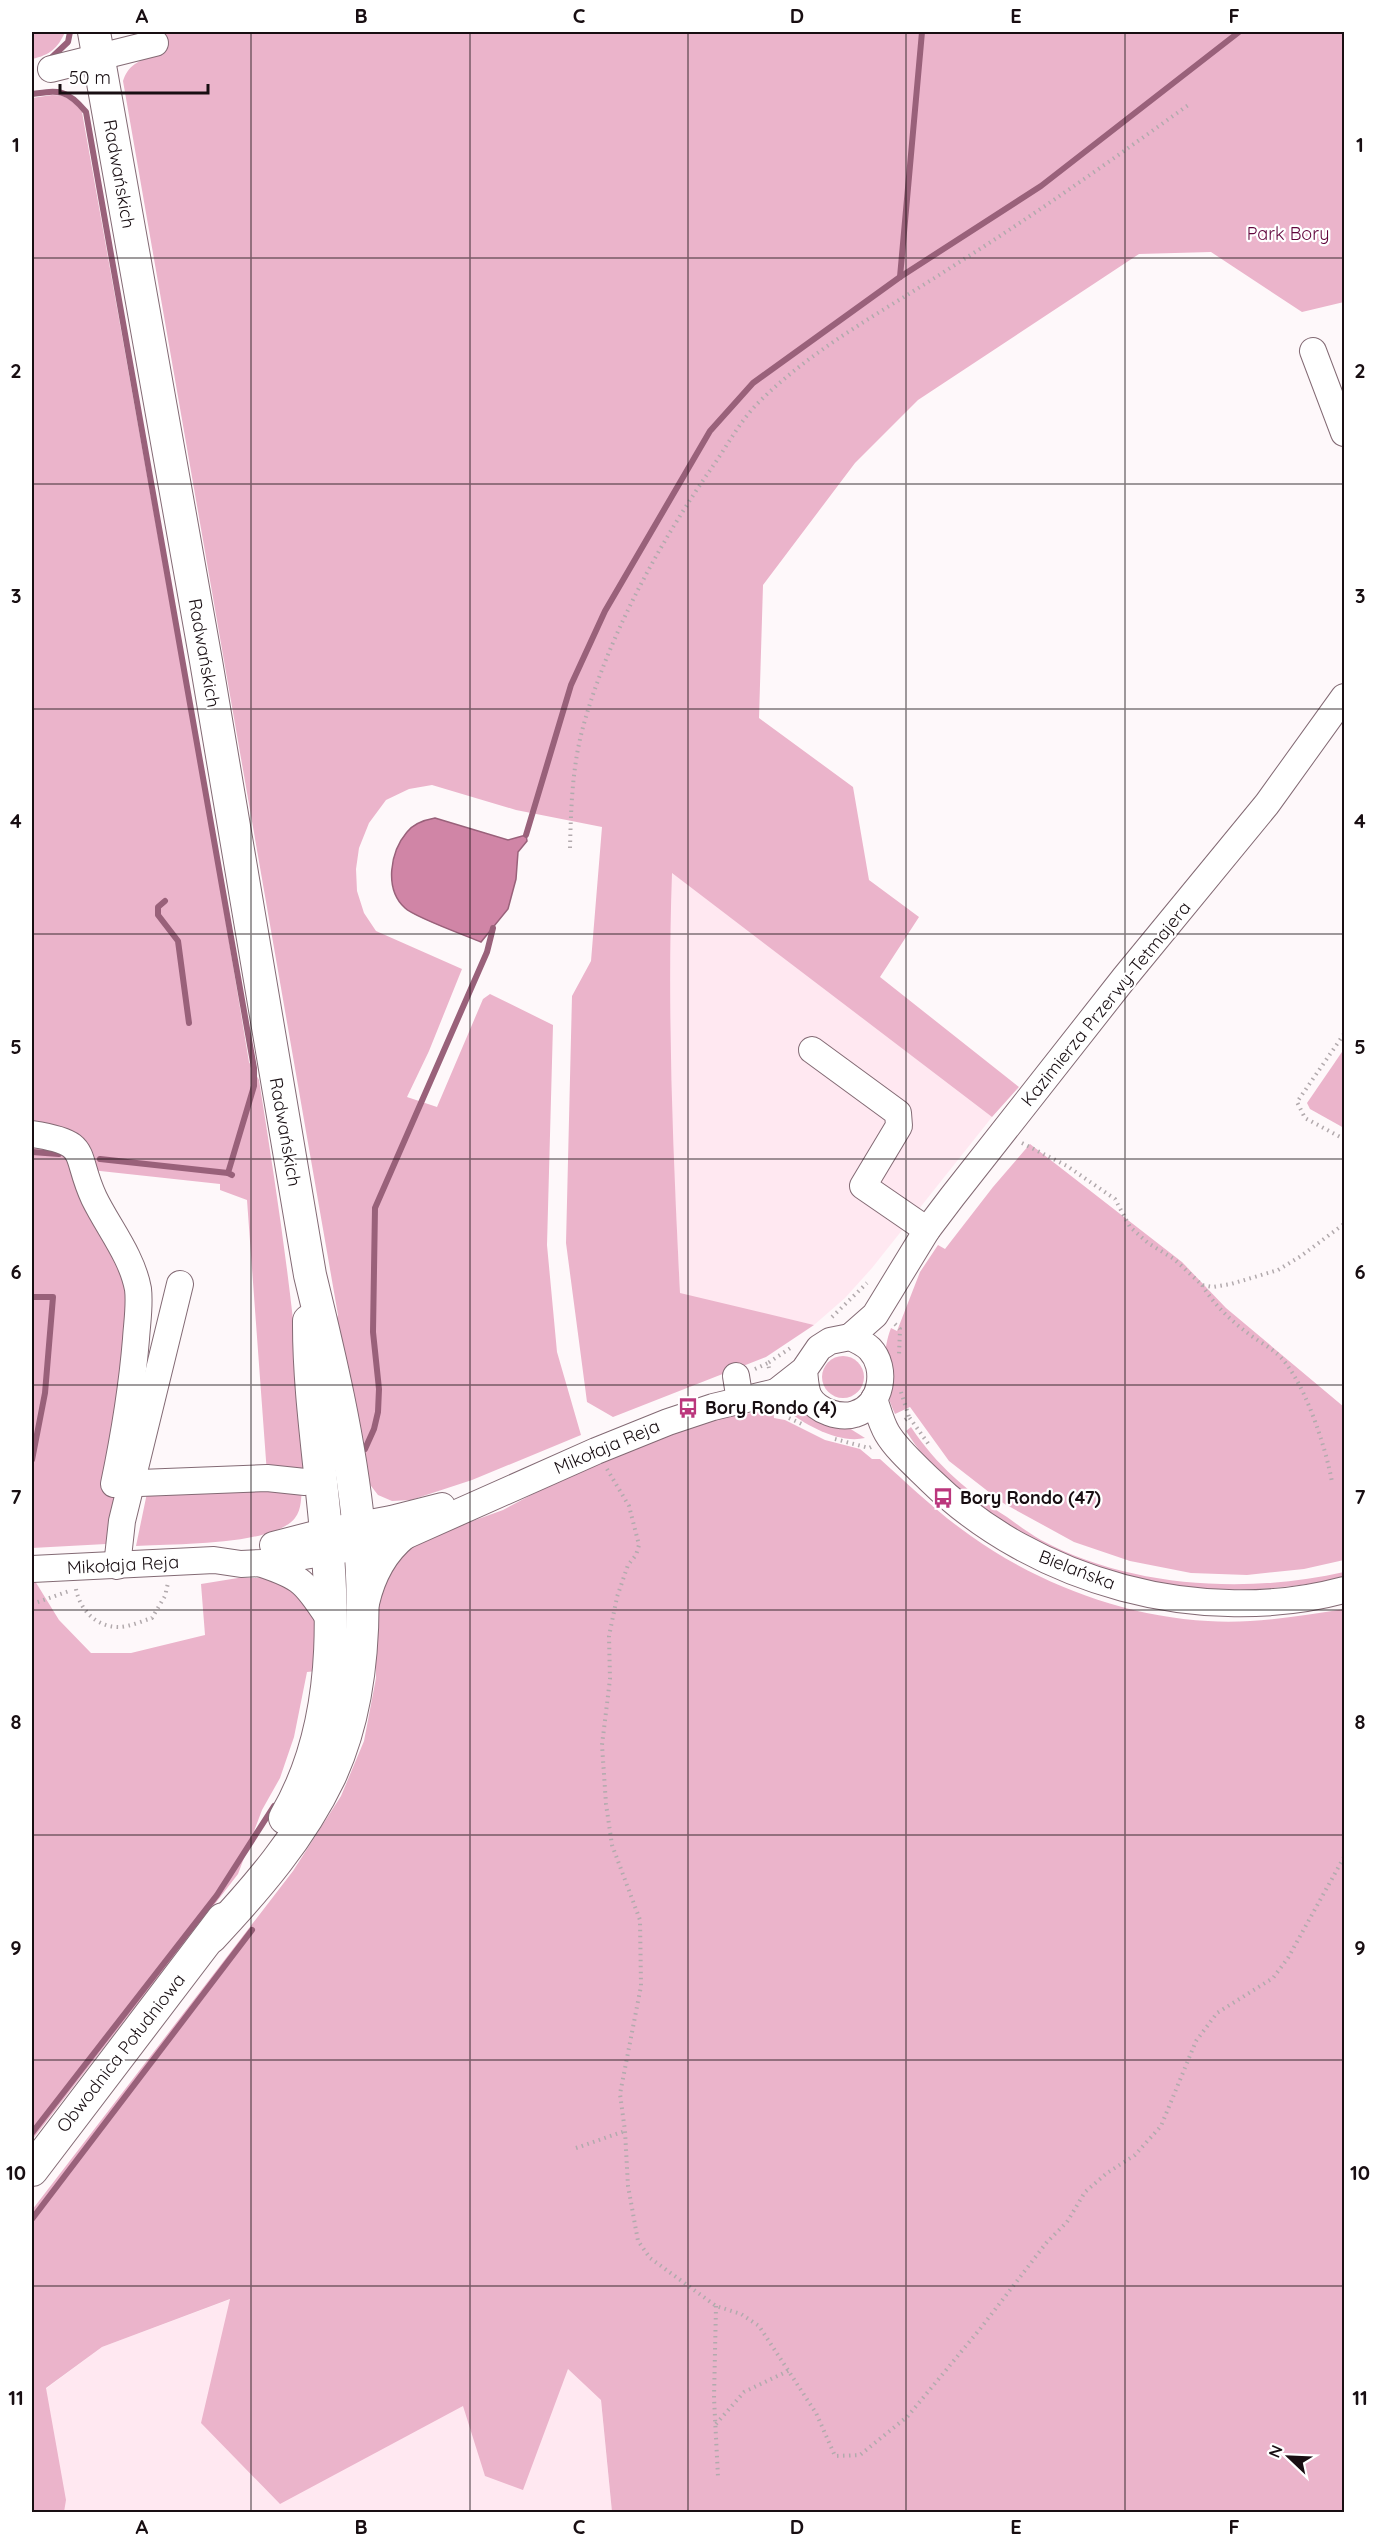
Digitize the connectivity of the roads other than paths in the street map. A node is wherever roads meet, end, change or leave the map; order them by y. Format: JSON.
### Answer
{"nodes":[{"id":1,"x":155,"y":43,"type":"dead end"},
{"id":2,"x":96,"y":44,"type":"edge"},
{"id":3,"x":51,"y":69,"type":"dead end"},
{"id":4,"x":1313,"y":351,"type":"dead end"},
{"id":5,"x":1344,"y":434,"type":"edge"},
{"id":6,"x":1344,"y":697,"type":"edge"},
{"id":7,"x":812,"y":1050,"type":"dead end"},
{"id":8,"x":32,"y":1134,"type":"edge"},
{"id":9,"x":927,"y":1230,"type":"junction"},
{"id":10,"x":180,"y":1284,"type":"dead end"},
{"id":11,"x":860,"y":1343,"type":"junction"},
{"id":12,"x":804,"y":1370,"type":"junction"},
{"id":13,"x":776,"y":1392,"type":"junction"},
{"id":14,"x":809,"y":1397,"type":"junction"},
{"id":15,"x":864,"y":1407,"type":"junction"},
{"id":16,"x":305,"y":1482,"type":"dead end"},
{"id":17,"x":132,"y":1484,"type":"junction"},
{"id":18,"x":512,"y":1488,"type":"junction"},
{"id":19,"x":405,"y":1536,"type":"junction"},
{"id":20,"x":343,"y":1538,"type":"junction"},
{"id":21,"x":214,"y":1560,"type":"junction"},
{"id":22,"x":262,"y":1563,"type":"junction"},
{"id":23,"x":117,"y":1566,"type":"junction"},
{"id":24,"x":32,"y":1569,"type":"edge"},
{"id":25,"x":1344,"y":1590,"type":"edge"},
{"id":26,"x":330,"y":1620,"type":"junction"},
{"id":27,"x":362,"y":1621,"type":"junction"},
{"id":28,"x":211,"y":1936,"type":"junction"},
{"id":29,"x":32,"y":2170,"type":"edge"}],
"edges":[{"from":1,"to":2,"type":"street"},
{"from":2,"to":3,"type":"street"},
{"from":2,"to":20,"type":"main road","name":"Radwańskich"},
{"from":4,"to":5,"type":"street"},
{"from":6,"to":9,"type":"street","name":"Kazimierza Przerwy-Tetmajera"},
{"from":7,"to":9,"type":"street"},
{"from":8,"to":17,"type":"street"},
{"from":9,"to":11,"type":"street","name":"Kazimierza Przerwy-Tetmajera"},
{"from":10,"to":17,"type":"street"},
{"from":11,"to":12,"type":"street"},
{"from":11,"to":15,"type":"street"},
{"from":12,"to":13,"type":"street"},
{"from":12,"to":14,"type":"street"},
{"from":13,"to":14,"type":"street","name":"Mikołaja Reja"},
{"from":13,"to":18,"type":"street","name":"Mikołaja Reja"},
{"from":14,"to":15,"type":"street"},
{"from":15,"to":25,"type":"street","name":"Bielańska"},
{"from":16,"to":17,"type":"street"},
{"from":17,"to":23,"type":"street"},
{"from":18,"to":19,"type":"street","name":"Mikołaja Reja"},
{"from":18,"to":20,"type":"street","name":"Mikołaja Reja"},
{"from":19,"to":20,"type":"street","name":"Mikołaja Reja"},
{"from":19,"to":27,"type":"street"},
{"from":20,"to":21,"type":"street","name":"Mikołaja Reja"},
{"from":20,"to":22,"type":"street","name":"Mikołaja Reja"},
{"from":20,"to":26,"type":"main road"},
{"from":20,"to":27,"type":"main road"},
{"from":21,"to":22,"type":"street","name":"Mikołaja Reja"},
{"from":21,"to":23,"type":"street","name":"Mikołaja Reja"},
{"from":22,"to":26,"type":"street"},
{"from":23,"to":24,"type":"street","name":"Mikołaja Reja"},
{"from":26,"to":28,"type":"main road"},
{"from":27,"to":28,"type":"main road"},
{"from":28,"to":29,"type":"main road","name":"Obwodnica Południowa"}]}
